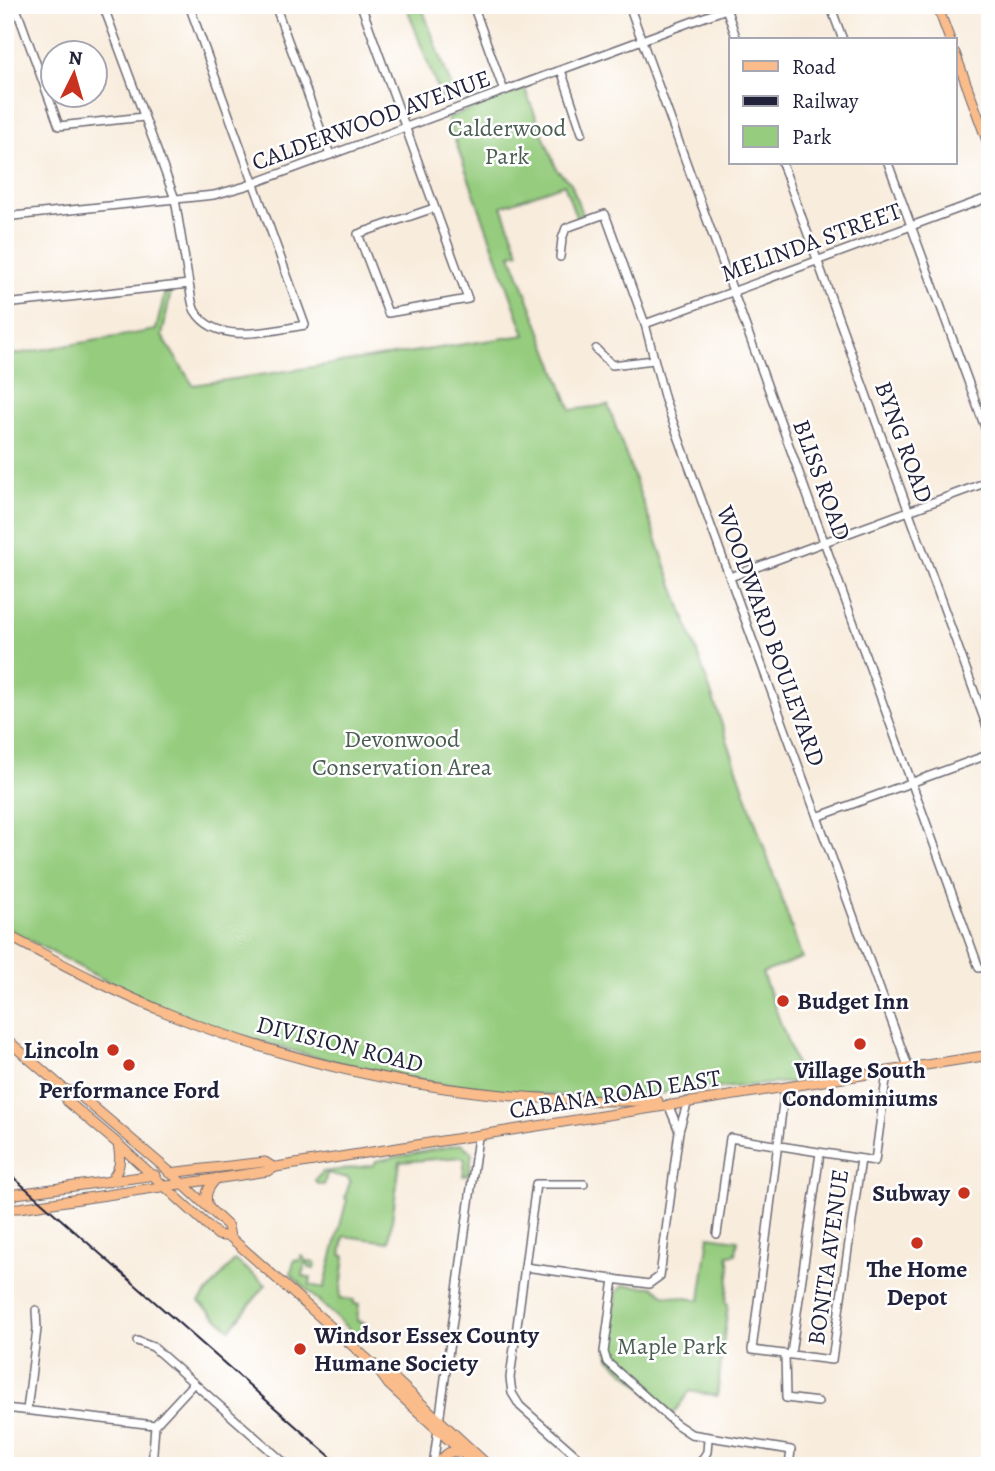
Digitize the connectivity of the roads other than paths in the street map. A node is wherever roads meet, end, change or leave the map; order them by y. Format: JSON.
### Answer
{"nodes":[{"id":1,"x":15,"y":5,"type":"edge"},
{"id":2,"x":103,"y":5,"type":"edge"},
{"id":3,"x":188,"y":5,"type":"edge"},
{"id":4,"x":275,"y":5,"type":"edge"},
{"id":5,"x":361,"y":5,"type":"edge"},
{"id":6,"x":472,"y":5,"type":"edge"},
{"id":7,"x":629,"y":5,"type":"edge"},
{"id":8,"x":737,"y":5,"type":"edge"},
{"id":9,"x":830,"y":5,"type":"edge"},
{"id":10,"x":937,"y":5,"type":"edge"},
{"id":11,"x":725,"y":7,"type":"edge"},
{"id":12,"x":736,"y":38,"type":"edge"},
{"id":13,"x":842,"y":38,"type":"edge"},
{"id":14,"x":949,"y":38,"type":"edge"},
{"id":15,"x":642,"y":40,"type":"junction"},
{"id":16,"x":956,"y":56,"type":"edge"},
{"id":17,"x":561,"y":70,"type":"junction"},
{"id":18,"x":504,"y":91,"type":"junction"},
{"id":19,"x":144,"y":117,"type":"junction"},
{"id":20,"x":405,"y":128,"type":"junction"},
{"id":21,"x":582,"y":133,"type":"dead end"},
{"id":22,"x":990,"y":149,"type":"edge"},
{"id":23,"x":330,"y":155,"type":"junction"},
{"id":24,"x":782,"y":164,"type":"edge"},
{"id":25,"x":888,"y":164,"type":"edge"},
{"id":26,"x":253,"y":184,"type":"junction"},
{"id":27,"x":990,"y":197,"type":"edge"},
{"id":28,"x":175,"y":199,"type":"junction"},
{"id":29,"x":434,"y":208,"type":"junction"},
{"id":30,"x":5,"y":213,"type":"edge"},
{"id":31,"x":911,"y":226,"type":"junction"},
{"id":32,"x":560,"y":257,"type":"dead end"},
{"id":33,"x":817,"y":260,"type":"junction"},
{"id":34,"x":189,"y":284,"type":"junction"},
{"id":35,"x":733,"y":291,"type":"junction"},
{"id":36,"x":5,"y":304,"type":"edge"},
{"id":37,"x":645,"y":324,"type":"junction"},
{"id":38,"x":596,"y":349,"type":"dead end"},
{"id":39,"x":654,"y":360,"type":"junction"},
{"id":40,"x":990,"y":441,"type":"edge"},
{"id":41,"x":990,"y":481,"type":"edge"},
{"id":42,"x":909,"y":511,"type":"junction"},
{"id":43,"x":824,"y":542,"type":"junction"},
{"id":44,"x":730,"y":577,"type":"junction"},
{"id":45,"x":990,"y":734,"type":"edge"},
{"id":46,"x":990,"y":754,"type":"edge"},
{"id":47,"x":911,"y":783,"type":"junction"},
{"id":48,"x":817,"y":817,"type":"junction"},
{"id":49,"x":5,"y":934,"type":"edge"},
{"id":50,"x":979,"y":968,"type":"dead end"},
{"id":51,"x":5,"y":1038,"type":"edge"},
{"id":52,"x":990,"y":1055,"type":"edge"},
{"id":53,"x":963,"y":1061,"type":"junction"},
{"id":54,"x":990,"y":1061,"type":"edge"},
{"id":55,"x":909,"y":1069,"type":"junction"},
{"id":56,"x":887,"y":1072,"type":"junction"},
{"id":57,"x":785,"y":1087,"type":"junction"},
{"id":58,"x":64,"y":1089,"type":"junction"},
{"id":59,"x":688,"y":1101,"type":"junction"},
{"id":60,"x":668,"y":1104,"type":"junction"},
{"id":61,"x":679,"y":1131,"type":"junction"},
{"id":62,"x":478,"y":1137,"type":"junction"},
{"id":63,"x":117,"y":1143,"type":"junction"},
{"id":64,"x":778,"y":1146,"type":"junction"},
{"id":65,"x":820,"y":1153,"type":"junction"},
{"id":66,"x":861,"y":1159,"type":"junction"},
{"id":67,"x":273,"y":1167,"type":"junction"},
{"id":68,"x":171,"y":1173,"type":"junction"},
{"id":69,"x":152,"y":1176,"type":"junction"},
{"id":70,"x":216,"y":1178,"type":"junction"},
{"id":71,"x":109,"y":1182,"type":"junction"},
{"id":72,"x":181,"y":1183,"type":"junction"},
{"id":73,"x":584,"y":1184,"type":"dead end"},
{"id":74,"x":164,"y":1185,"type":"junction"},
{"id":75,"x":5,"y":1201,"type":"edge"},
{"id":76,"x":5,"y":1208,"type":"edge"},
{"id":77,"x":210,"y":1210,"type":"junction"},
{"id":78,"x":717,"y":1234,"type":"dead end"},
{"id":79,"x":230,"y":1237,"type":"junction"},
{"id":80,"x":525,"y":1267,"type":"junction"},
{"id":81,"x":614,"y":1279,"type":"junction"},
{"id":82,"x":36,"y":1310,"type":"dead end"},
{"id":83,"x":137,"y":1341,"type":"dead end"},
{"id":84,"x":788,"y":1354,"type":"junction"},
{"id":85,"x":373,"y":1363,"type":"junction"},
{"id":86,"x":193,"y":1384,"type":"junction"},
{"id":87,"x":818,"y":1402,"type":"dead end"},
{"id":88,"x":5,"y":1408,"type":"edge"},
{"id":89,"x":27,"y":1410,"type":"junction"},
{"id":90,"x":439,"y":1419,"type":"junction"},
{"id":91,"x":155,"y":1425,"type":"junction"},
{"id":92,"x":438,"y":1431,"type":"junction"},
{"id":93,"x":708,"y":1439,"type":"junction"},
{"id":94,"x":463,"y":1453,"type":"junction"},
{"id":95,"x":152,"y":1466,"type":"edge"},
{"id":96,"x":288,"y":1466,"type":"edge"},
{"id":97,"x":434,"y":1466,"type":"edge"},
{"id":98,"x":477,"y":1466,"type":"edge"},
{"id":99,"x":489,"y":1466,"type":"edge"},
{"id":100,"x":588,"y":1466,"type":"edge"},
{"id":101,"x":698,"y":1466,"type":"edge"},
{"id":102,"x":789,"y":1466,"type":"edge"}],
"edges":[{"from":1,"to":19,"type":"street"},
{"from":2,"to":19,"type":"street"},
{"from":3,"to":26,"type":"street"},
{"from":4,"to":23,"type":"street"},
{"from":5,"to":20,"type":"street"},
{"from":6,"to":18,"type":"street"},
{"from":7,"to":15,"type":"street","name":"BLISS ROAD"},
{"from":8,"to":11,"type":"street","name":"CALDERWOOD AVENUE"},
{"from":9,"to":13,"type":"street"},
{"from":10,"to":14,"type":"main road"},
{"from":11,"to":12,"type":"street"},
{"from":11,"to":15,"type":"street","name":"CALDERWOOD AVENUE"},
{"from":15,"to":17,"type":"street","name":"CALDERWOOD AVENUE"},
{"from":15,"to":35,"type":"street","name":"BLISS ROAD"},
{"from":16,"to":22,"type":"main road"},
{"from":17,"to":18,"type":"street","name":"CALDERWOOD AVENUE"},
{"from":17,"to":21,"type":"street"},
{"from":18,"to":20,"type":"street","name":"CALDERWOOD AVENUE"},
{"from":19,"to":28,"type":"street"},
{"from":20,"to":23,"type":"street","name":"CALDERWOOD AVENUE"},
{"from":20,"to":29,"type":"street"},
{"from":23,"to":26,"type":"street","name":"CALDERWOOD AVENUE"},
{"from":24,"to":33,"type":"street","name":"BYNG ROAD"},
{"from":25,"to":31,"type":"street"},
{"from":26,"to":28,"type":"street","name":"CALDERWOOD AVENUE"},
{"from":26,"to":34,"type":"street"},
{"from":27,"to":31,"type":"street","name":"MELINDA STREET"},
{"from":28,"to":30,"type":"street","name":"CALDERWOOD AVENUE"},
{"from":28,"to":34,"type":"street"},
{"from":29,"to":29,"type":"street"},
{"from":31,"to":33,"type":"street","name":"MELINDA STREET"},
{"from":31,"to":40,"type":"street"},
{"from":32,"to":37,"type":"street","name":"WOODWARD BOULEVARD"},
{"from":33,"to":35,"type":"street","name":"MELINDA STREET"},
{"from":33,"to":42,"type":"street","name":"BYNG ROAD"},
{"from":34,"to":36,"type":"street"},
{"from":35,"to":37,"type":"street","name":"MELINDA STREET"},
{"from":35,"to":43,"type":"street","name":"BLISS ROAD"},
{"from":37,"to":39,"type":"street","name":"WOODWARD BOULEVARD"},
{"from":38,"to":39,"type":"street"},
{"from":39,"to":44,"type":"street","name":"WOODWARD BOULEVARD"},
{"from":41,"to":42,"type":"street"},
{"from":42,"to":43,"type":"street"},
{"from":42,"to":45,"type":"street","name":"BYNG ROAD"},
{"from":43,"to":44,"type":"street"},
{"from":43,"to":47,"type":"street","name":"BLISS ROAD"},
{"from":44,"to":48,"type":"street","name":"WOODWARD BOULEVARD"},
{"from":46,"to":47,"type":"street"},
{"from":47,"to":48,"type":"street"},
{"from":47,"to":50,"type":"street","name":"BLISS ROAD"},
{"from":48,"to":55,"type":"street","name":"WOODWARD BOULEVARD"},
{"from":49,"to":59,"type":"main road","name":"DIVISION ROAD"},
{"from":51,"to":58,"type":"main road"},
{"from":52,"to":53,"type":"main road","name":"CABANA ROAD EAST"},
{"from":53,"to":54,"type":"main road","name":"CABANA ROAD EAST"},
{"from":53,"to":55,"type":"main road","name":"CABANA ROAD EAST"},
{"from":55,"to":56,"type":"main road","name":"CABANA ROAD EAST"},
{"from":56,"to":57,"type":"main road","name":"CABANA ROAD EAST"},
{"from":56,"to":66,"type":"street"},
{"from":57,"to":59,"type":"main road","name":"CABANA ROAD EAST"},
{"from":57,"to":64,"type":"street"},
{"from":58,"to":63,"type":"main road"},
{"from":58,"to":68,"type":"main road"},
{"from":59,"to":60,"type":"main road","name":"CABANA ROAD EAST"},
{"from":59,"to":61,"type":"street"},
{"from":60,"to":61,"type":"street"},
{"from":60,"to":62,"type":"main road","name":"CABANA ROAD EAST"},
{"from":61,"to":81,"type":"street"},
{"from":62,"to":67,"type":"main road","name":"CABANA ROAD EAST"},
{"from":62,"to":90,"type":"street"},
{"from":63,"to":69,"type":"main road"},
{"from":63,"to":71,"type":"main road"},
{"from":64,"to":65,"type":"street"},
{"from":64,"to":78,"type":"street"},
{"from":64,"to":84,"type":"street"},
{"from":65,"to":66,"type":"street"},
{"from":65,"to":84,"type":"street"},
{"from":66,"to":84,"type":"street","name":"BONITA AVENUE"},
{"from":67,"to":68,"type":"main road","name":"CABANA ROAD EAST"},
{"from":67,"to":70,"type":"main road","name":"CABANA ROAD EAST"},
{"from":68,"to":69,"type":"main road","name":"CABANA ROAD EAST"},
{"from":68,"to":72,"type":"main road"},
{"from":69,"to":71,"type":"main road","name":"CABANA ROAD EAST"},
{"from":69,"to":74,"type":"main road"},
{"from":70,"to":72,"type":"main road","name":"CABANA ROAD EAST"},
{"from":70,"to":77,"type":"main road"},
{"from":71,"to":75,"type":"main road","name":"CABANA ROAD EAST"},
{"from":72,"to":74,"type":"main road","name":"CABANA ROAD EAST"},
{"from":72,"to":77,"type":"main road"},
{"from":73,"to":80,"type":"street"},
{"from":74,"to":76,"type":"main road","name":"CABANA ROAD EAST"},
{"from":74,"to":79,"type":"main road"},
{"from":77,"to":79,"type":"main road"},
{"from":79,"to":85,"type":"main road"},
{"from":80,"to":81,"type":"street"},
{"from":80,"to":100,"type":"street"},
{"from":81,"to":93,"type":"street"},
{"from":82,"to":89,"type":"street"},
{"from":83,"to":86,"type":"street"},
{"from":84,"to":87,"type":"street"},
{"from":85,"to":90,"type":"main road"},
{"from":85,"to":92,"type":"main road"},
{"from":86,"to":91,"type":"street"},
{"from":86,"to":96,"type":"street"},
{"from":88,"to":89,"type":"street"},
{"from":89,"to":91,"type":"street"},
{"from":90,"to":92,"type":"street"},
{"from":90,"to":99,"type":"main road"},
{"from":91,"to":95,"type":"street"},
{"from":92,"to":94,"type":"main road"},
{"from":92,"to":97,"type":"street"},
{"from":93,"to":101,"type":"street"},
{"from":93,"to":102,"type":"street"},
{"from":94,"to":97,"type":"main road"},
{"from":94,"to":98,"type":"main road"}]}
